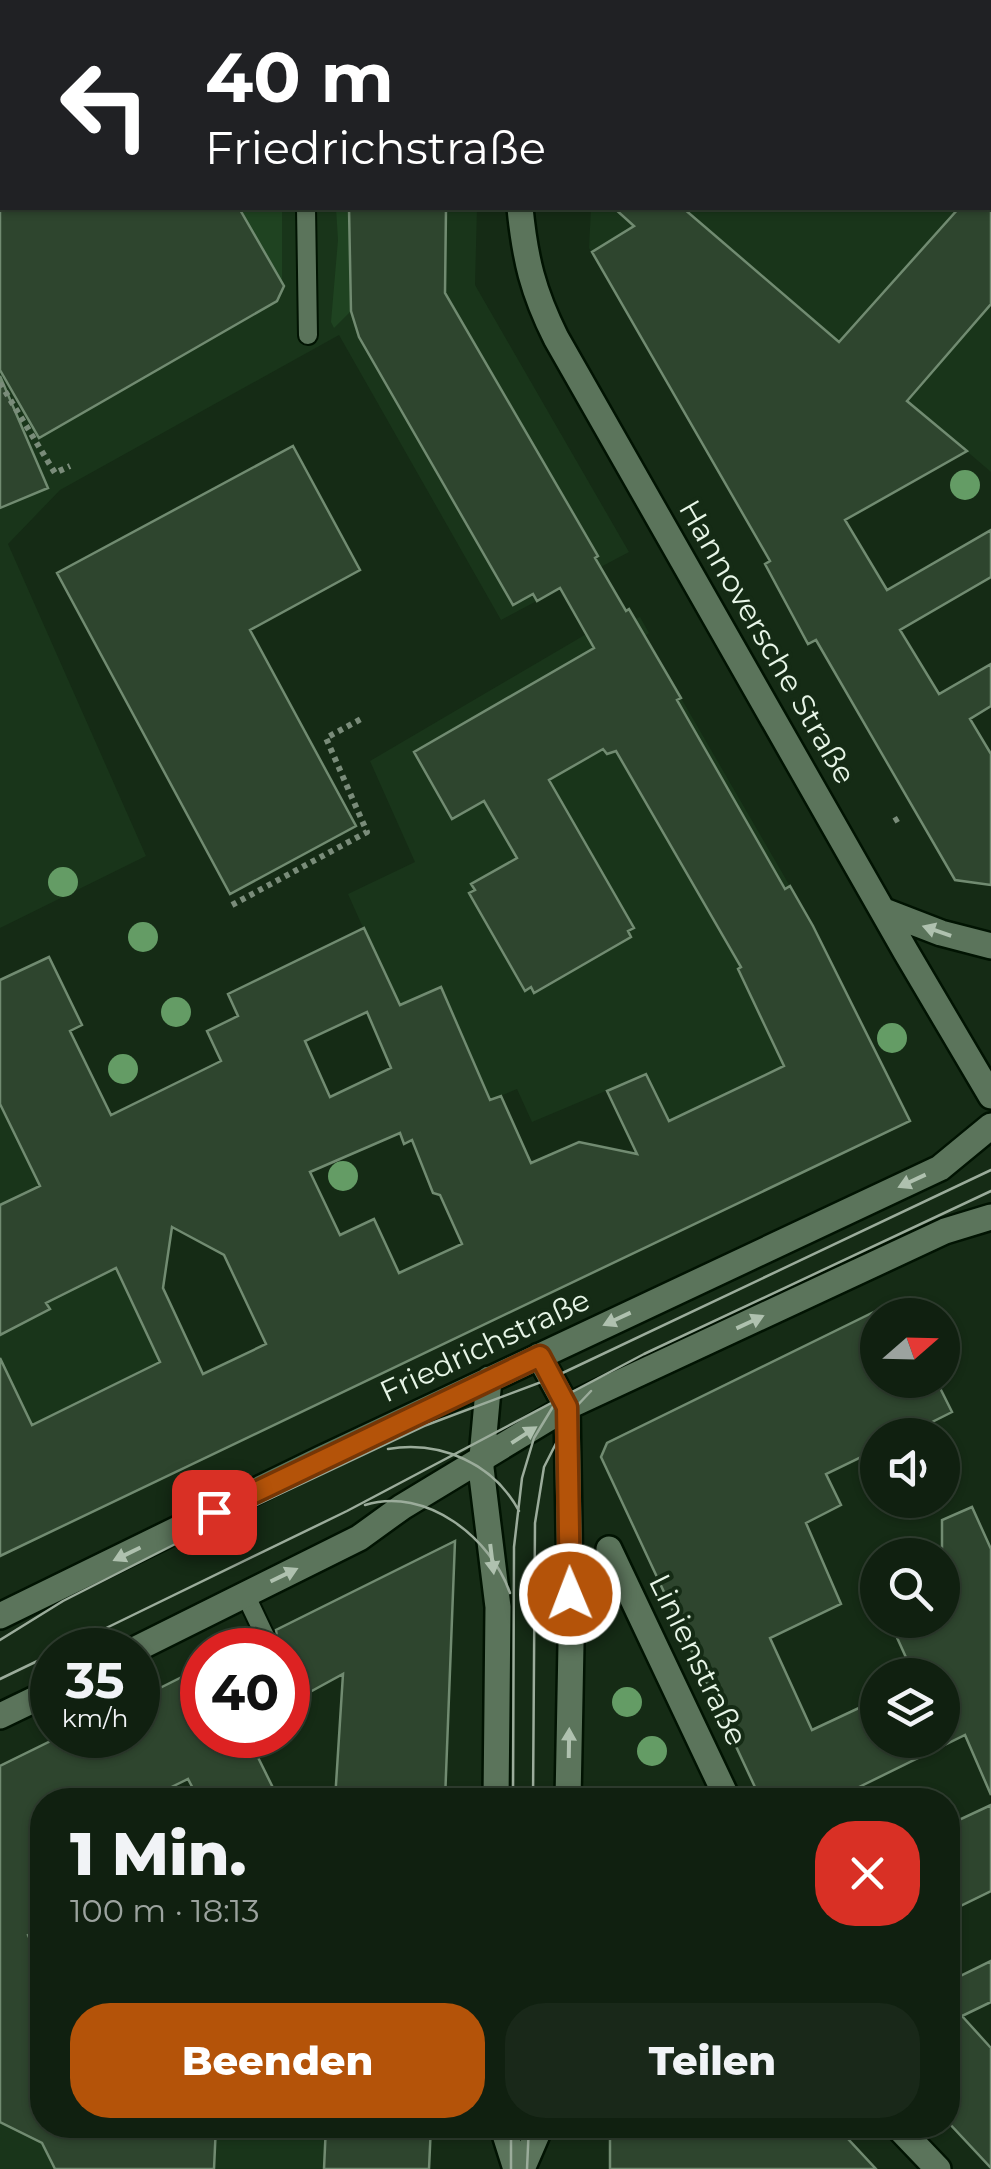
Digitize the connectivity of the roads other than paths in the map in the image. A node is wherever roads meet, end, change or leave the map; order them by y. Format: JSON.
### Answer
{"nodes":[{"id":1,"x":306,"y":210,"type":"edge"},
{"id":2,"x":520,"y":210,"type":"edge"},
{"id":3,"x":308,"y":334,"type":"dead end"},
{"id":4,"x":884,"y":912,"type":"junction"},
{"id":5,"x":991,"y":946,"type":"edge"},
{"id":6,"x":991,"y":1096,"type":"edge"},
{"id":7,"x":991,"y":1126,"type":"edge"},
{"id":8,"x":991,"y":1217,"type":"edge"},
{"id":9,"x":540,"y":1356,"type":"junction"},
{"id":10,"x":489,"y":1380,"type":"junction"},
{"id":11,"x":567,"y":1407,"type":"junction"},
{"id":12,"x":480,"y":1462,"type":"junction"},
{"id":13,"x":609,"y":1549,"type":"dead end"},
{"id":14,"x":245,"y":1594,"type":"junction"},
{"id":15,"x":0,"y":1616,"type":"edge"},
{"id":16,"x":261,"y":1628,"type":"edge"},
{"id":17,"x":160,"y":1637,"type":"edge"},
{"id":18,"x":30,"y":1702,"type":"edge"},
{"id":19,"x":0,"y":1716,"type":"edge"},
{"id":20,"x":496,"y":1788,"type":"edge"},
{"id":21,"x":568,"y":1788,"type":"edge"},
{"id":22,"x":722,"y":1788,"type":"edge"},
{"id":23,"x":507,"y":2138,"type":"edge"},
{"id":24,"x":534,"y":2138,"type":"edge"},
{"id":25,"x":908,"y":2138,"type":"edge"},
{"id":26,"x":519,"y":2169,"type":"edge"},
{"id":27,"x":938,"y":2169,"type":"edge"}],
"edges":[{"from":1,"to":3,"type":"lane"},
{"from":2,"to":4,"type":"main road","name":"Hannoversche Straße"},
{"from":5,"to":4,"type":"main road","one_way":true},
{"from":4,"to":6,"type":"main road","name":"Hannoversche Straße"},
{"from":7,"to":9,"type":"main road","name":"Friedrichstraße","one_way":true},
{"from":11,"to":8,"type":"main road","one_way":true},
{"from":9,"to":10,"type":"main road","name":"Friedrichstraße"},
{"from":9,"to":11,"type":"main road"},
{"from":10,"to":12,"type":"main road"},
{"from":10,"to":15,"type":"main road","name":"Friedrichstraße","one_way":true},
{"from":12,"to":11,"type":"main road","one_way":true},
{"from":21,"to":11,"type":"main road","one_way":true},
{"from":14,"to":12,"type":"main road","one_way":true},
{"from":12,"to":20,"type":"main road","one_way":true},
{"from":13,"to":22,"type":"main road","name":"Linienstraße"},
{"from":14,"to":16,"type":"lane"},
{"from":14,"to":17,"type":"main road"},
{"from":18,"to":19,"type":"main road"},
{"from":23,"to":26,"type":"main road"},
{"from":24,"to":26,"type":"main road"},
{"from":25,"to":27,"type":"main road"}]}
